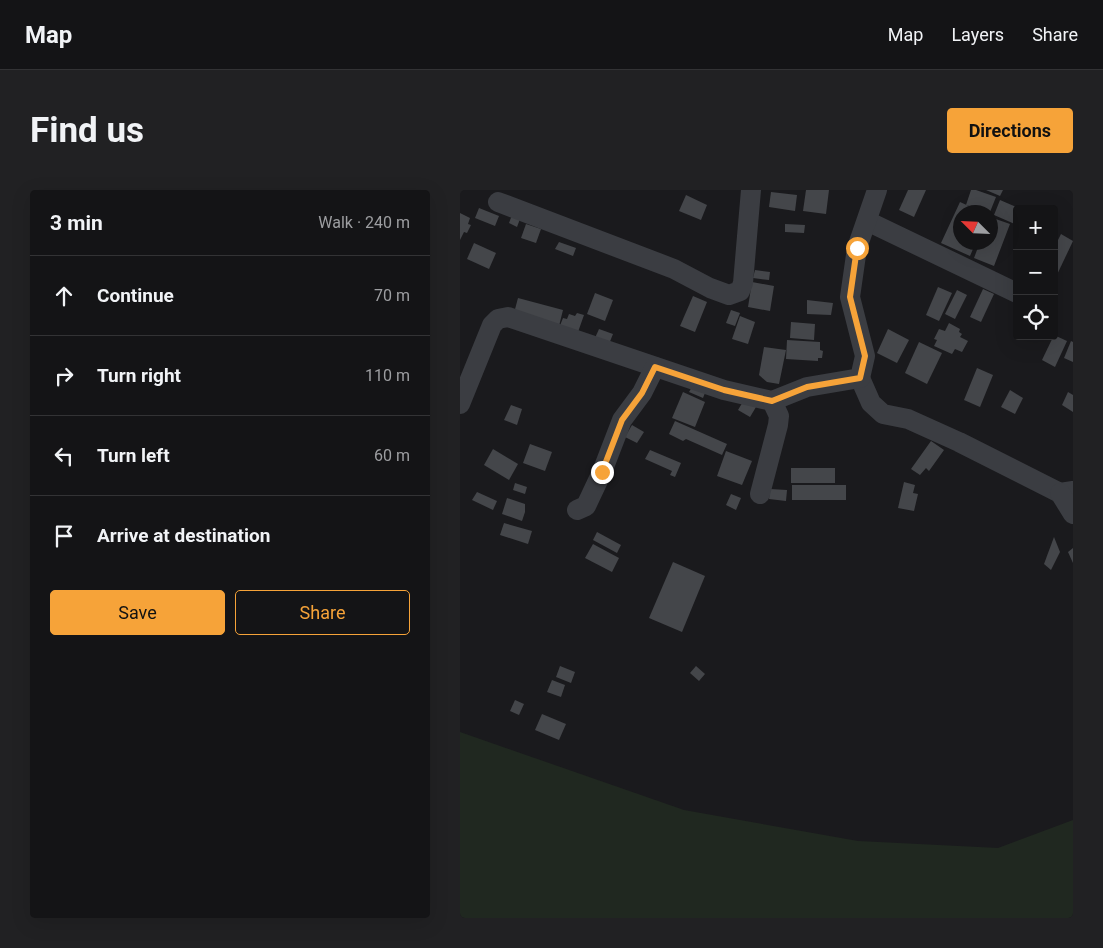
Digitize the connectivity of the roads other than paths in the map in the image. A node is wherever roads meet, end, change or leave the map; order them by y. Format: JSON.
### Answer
{"nodes":[{"id":1,"x":751,"y":190,"type":"edge"},
{"id":2,"x":877,"y":190,"type":"edge"},
{"id":3,"x":498,"y":202,"type":"dead end"},
{"id":4,"x":866,"y":222,"type":"junction"},
{"id":5,"x":1013,"y":291,"type":"edge"},
{"id":6,"x":655,"y":367,"type":"junction"},
{"id":7,"x":860,"y":378,"type":"junction"},
{"id":8,"x":772,"y":401,"type":"junction"},
{"id":9,"x":460,"y":404,"type":"edge"},
{"id":10,"x":1066,"y":492,"type":"edge"},
{"id":11,"x":760,"y":494,"type":"dead end"},
{"id":12,"x":577,"y":510,"type":"dead end"},
{"id":13,"x":1073,"y":514,"type":"edge"}],
"edges":[{"from":1,"to":3,"type":"street"},
{"from":2,"to":4,"type":"street"},
{"from":4,"to":5,"type":"street"},
{"from":4,"to":7,"type":"street"},
{"from":6,"to":8,"type":"street"},
{"from":6,"to":9,"type":"street"},
{"from":6,"to":12,"type":"street"},
{"from":7,"to":8,"type":"street"},
{"from":7,"to":10,"type":"street"},
{"from":8,"to":11,"type":"street"},
{"from":10,"to":13,"type":"street"}]}
